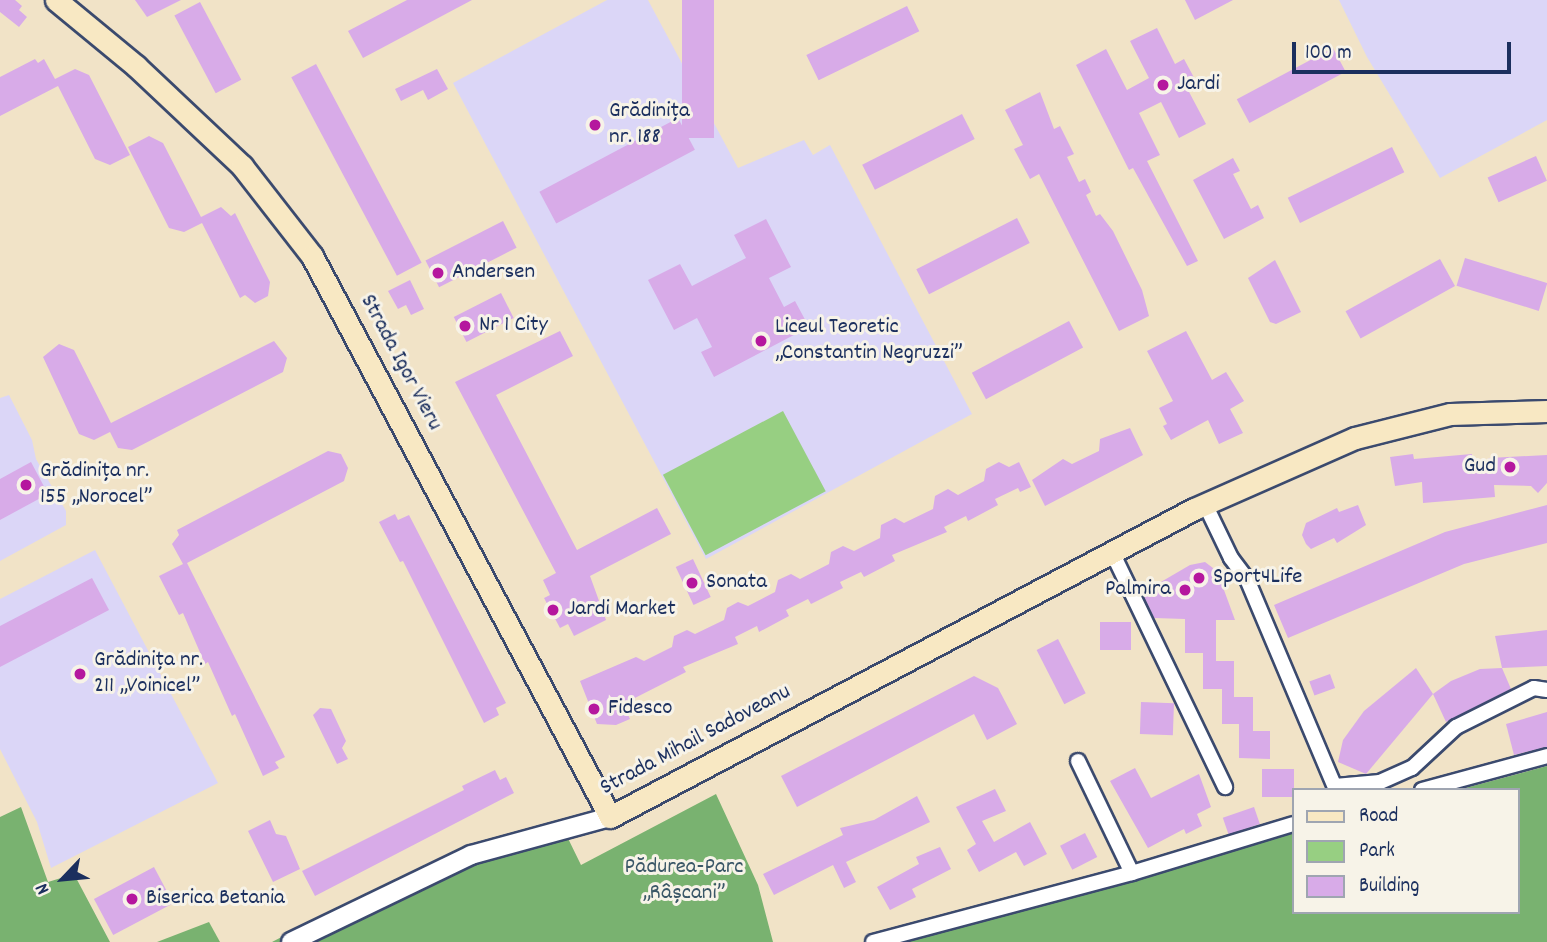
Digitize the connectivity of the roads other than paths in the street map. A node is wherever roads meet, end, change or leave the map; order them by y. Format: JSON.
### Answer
{"nodes":[{"id":1,"x":56,"y":0,"type":"edge"},
{"id":2,"x":1547,"y":411,"type":"edge"},
{"id":3,"x":1205,"y":504,"type":"junction"},
{"id":4,"x":1112,"y":552,"type":"junction"},
{"id":5,"x":1547,"y":690,"type":"edge"},
{"id":6,"x":1547,"y":756,"type":"edge"},
{"id":7,"x":1078,"y":761,"type":"dead end"},
{"id":8,"x":1225,"y":787,"type":"dead end"},
{"id":9,"x":1335,"y":788,"type":"edge"},
{"id":10,"x":1429,"y":788,"type":"edge"},
{"id":11,"x":611,"y":817,"type":"junction"},
{"id":12,"x":1292,"y":824,"type":"edge"},
{"id":13,"x":1132,"y":873,"type":"junction"},
{"id":14,"x":291,"y":942,"type":"edge"},
{"id":15,"x":873,"y":942,"type":"edge"}],
"edges":[{"from":1,"to":11,"type":"main road","name":"Strada Igor Vieru"},
{"from":2,"to":3,"type":"main road","name":"Strada Mihail Sadoveanu"},
{"from":3,"to":4,"type":"main road","name":"Strada Mihail Sadoveanu"},
{"from":3,"to":9,"type":"street"},
{"from":4,"to":8,"type":"street"},
{"from":4,"to":11,"type":"main road","name":"Strada Mihail Sadoveanu"},
{"from":5,"to":9,"type":"street"},
{"from":6,"to":10,"type":"street"},
{"from":7,"to":13,"type":"street"},
{"from":11,"to":14,"type":"street","name":"Strada Mihail Sadoveanu"},
{"from":12,"to":13,"type":"street"},
{"from":13,"to":15,"type":"street"}]}
